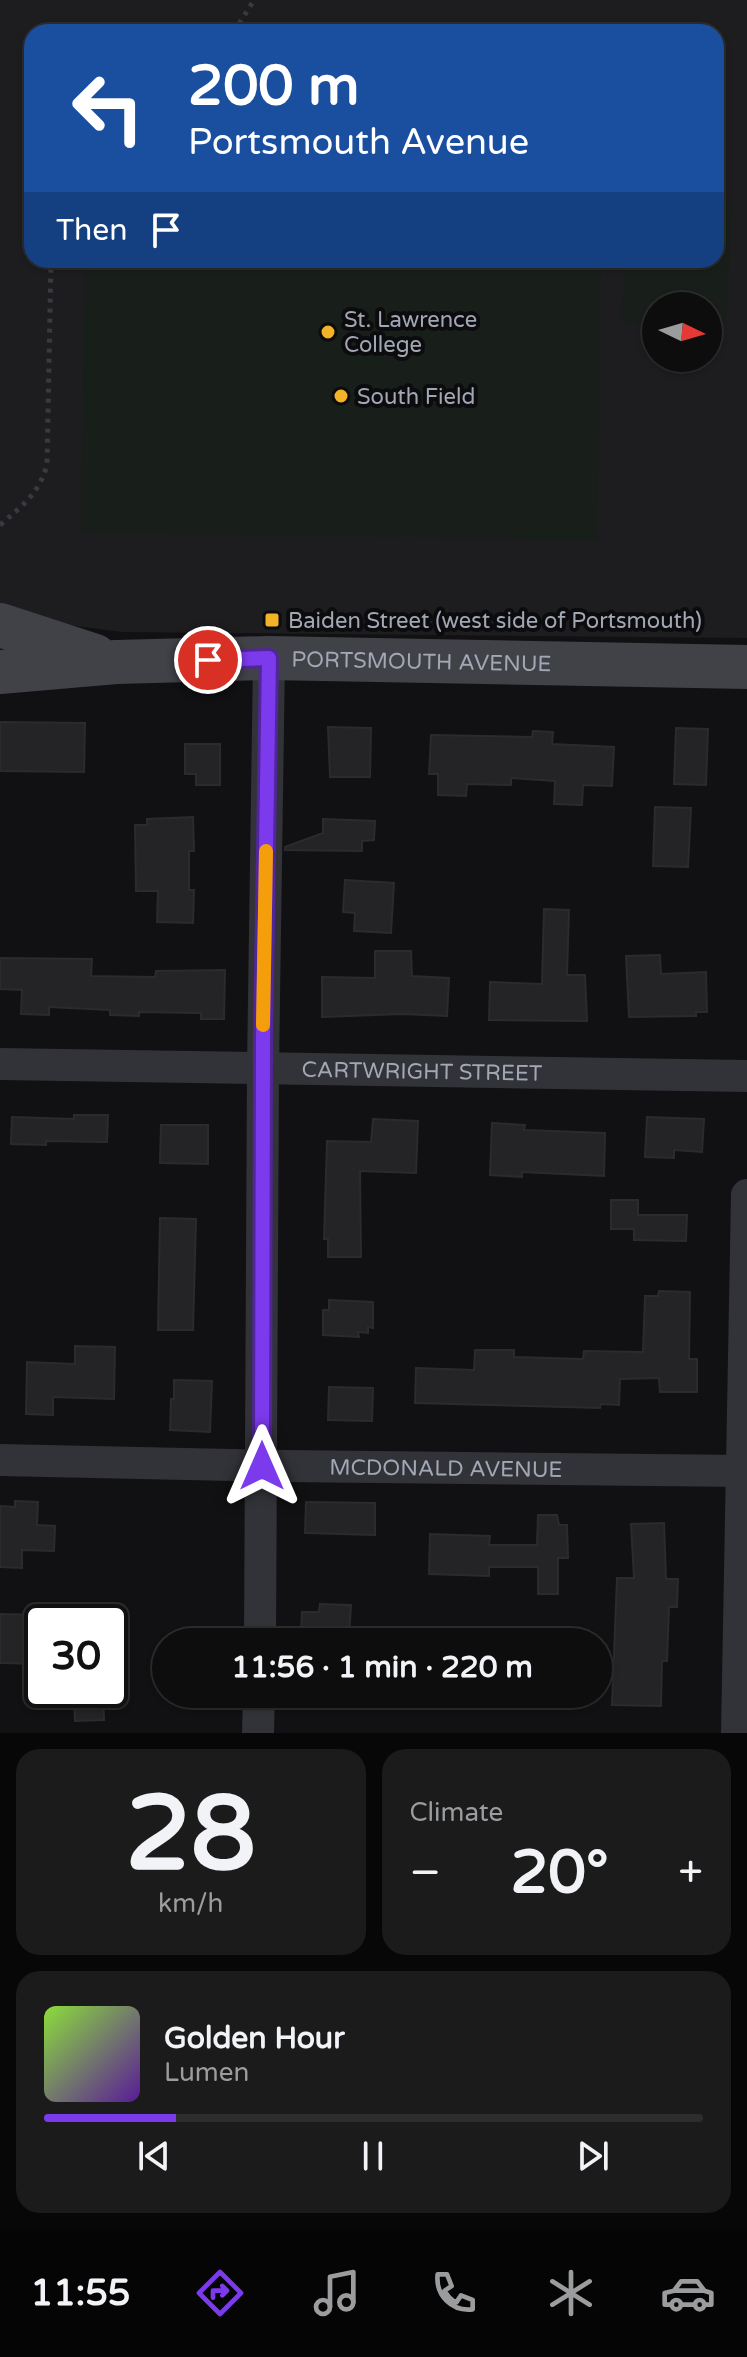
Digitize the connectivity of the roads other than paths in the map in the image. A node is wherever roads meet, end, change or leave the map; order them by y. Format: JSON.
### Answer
{"nodes":[{"id":1,"x":0,"y":625,"type":"edge"},
{"id":2,"x":269,"y":658,"type":"junction"},
{"id":3,"x":116,"y":662,"type":"junction"},
{"id":4,"x":747,"y":667,"type":"edge"},
{"id":5,"x":0,"y":672,"type":"edge"},
{"id":6,"x":0,"y":1064,"type":"edge"},
{"id":7,"x":263,"y":1068,"type":"junction"},
{"id":8,"x":747,"y":1076,"type":"edge"},
{"id":9,"x":747,"y":1195,"type":"edge"},
{"id":10,"x":0,"y":1460,"type":"edge"},
{"id":11,"x":262,"y":1466,"type":"junction"},
{"id":12,"x":744,"y":1471,"type":"edge"},
{"id":13,"x":260,"y":1628,"type":"edge"},
{"id":14,"x":259,"y":1708,"type":"edge"},
{"id":15,"x":258,"y":1733,"type":"edge"},
{"id":16,"x":737,"y":1733,"type":"edge"}],
"edges":[{"from":1,"to":3,"type":"main road"},
{"from":2,"to":3,"type":"main road","name":"PORTSMOUTH AVENUE"},
{"from":2,"to":4,"type":"main road","name":"PORTSMOUTH AVENUE"},
{"from":2,"to":7,"type":"street"},
{"from":3,"to":5,"type":"main road","name":"PORTSMOUTH AVENUE"},
{"from":6,"to":7,"type":"street","name":"CARTWRIGHT STREET"},
{"from":7,"to":8,"type":"street","name":"CARTWRIGHT STREET"},
{"from":7,"to":11,"type":"street"},
{"from":9,"to":12,"type":"street"},
{"from":10,"to":11,"type":"street","name":"MCDONALD AVENUE"},
{"from":11,"to":12,"type":"street","name":"MCDONALD AVENUE"},
{"from":11,"to":13,"type":"street"},
{"from":12,"to":16,"type":"street"},
{"from":14,"to":15,"type":"street"}]}
